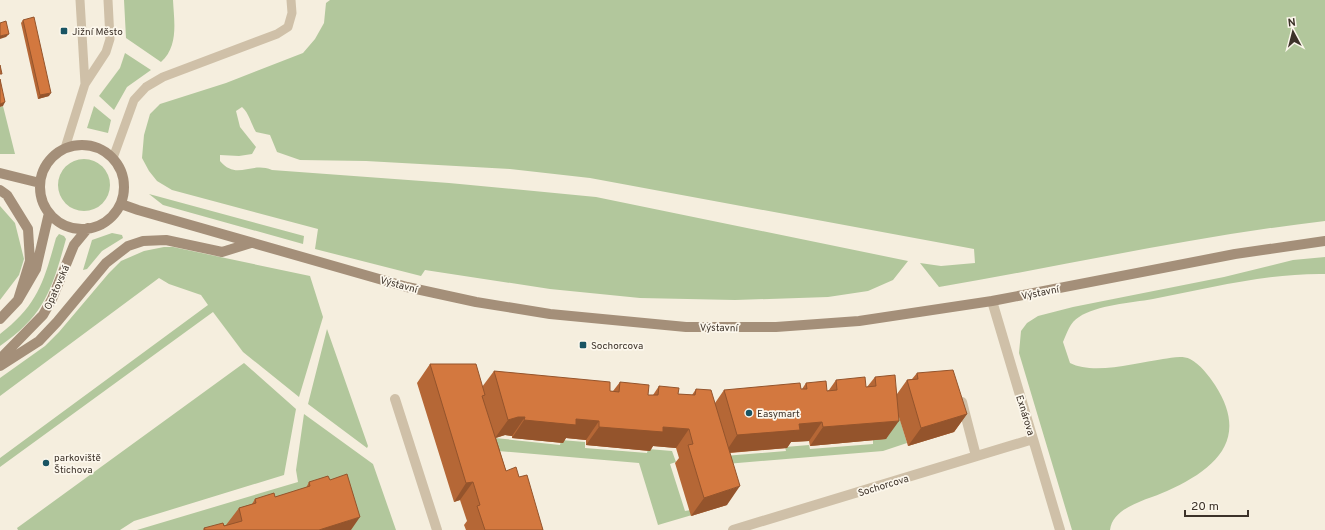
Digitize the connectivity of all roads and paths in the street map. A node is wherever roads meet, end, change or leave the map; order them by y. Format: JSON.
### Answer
{"nodes":[{"id":1,"x":80,"y":0,"type":"edge"},
{"id":2,"x":108,"y":0,"type":"edge"},
{"id":3,"x":291,"y":0,"type":"edge"},
{"id":4,"x":85,"y":84,"type":"junction"},
{"id":5,"x":65,"y":148,"type":"junction"},
{"id":6,"x":113,"y":158,"type":"junction"},
{"id":7,"x":0,"y":173,"type":"edge"},
{"id":8,"x":40,"y":183,"type":"junction"},
{"id":9,"x":0,"y":190,"type":"edge"},
{"id":10,"x":121,"y":204,"type":"junction"},
{"id":11,"x":49,"y":213,"type":"junction"},
{"id":12,"x":88,"y":228,"type":"junction"},
{"id":13,"x":1325,"y":241,"type":"edge"},
{"id":14,"x":251,"y":243,"type":"junction"},
{"id":15,"x":18,"y":300,"type":"junction"},
{"id":16,"x":992,"y":301,"type":"junction"},
{"id":17,"x":0,"y":319,"type":"edge"},
{"id":18,"x":0,"y":359,"type":"edge"},
{"id":19,"x":0,"y":366,"type":"edge"},
{"id":20,"x":959,"y":393,"type":"edge"},
{"id":21,"x":394,"y":399,"type":"dead end"},
{"id":22,"x":1033,"y":439,"type":"junction"},
{"id":23,"x":976,"y":456,"type":"junction"},
{"id":24,"x":437,"y":530,"type":"edge"},
{"id":25,"x":733,"y":530,"type":"edge"},
{"id":26,"x":1060,"y":530,"type":"edge"}],
"edges":[{"from":1,"to":4,"type":"lane"},
{"from":2,"to":4,"type":"lane"},
{"from":3,"to":6,"type":"lane"},
{"from":4,"to":5,"type":"lane"},
{"from":5,"to":6,"type":"main road"},
{"from":5,"to":8,"type":"main road"},
{"from":6,"to":10,"type":"main road"},
{"from":7,"to":8,"type":"main road"},
{"from":8,"to":11,"type":"main road"},
{"from":9,"to":15,"type":"main road"},
{"from":10,"to":12,"type":"main road"},
{"from":10,"to":14,"type":"main road","name":"Výstavní"},
{"from":11,"to":12,"type":"main road"},
{"from":11,"to":15,"type":"main road"},
{"from":12,"to":18,"type":"main road","name":"Opatovská"},
{"from":13,"to":16,"type":"main road","name":"Výstavní"},
{"from":14,"to":16,"type":"main road","name":"Výstavní"},
{"from":14,"to":19,"type":"main road"},
{"from":15,"to":17,"type":"main road"},
{"from":16,"to":22,"type":"street","name":"Exnárova"},
{"from":20,"to":23,"type":"street"},
{"from":21,"to":24,"type":"street"},
{"from":22,"to":23,"type":"street","name":"Sochorcova"},
{"from":22,"to":26,"type":"street","name":"Exnárova"},
{"from":23,"to":25,"type":"street","name":"Sochorcova"}]}
